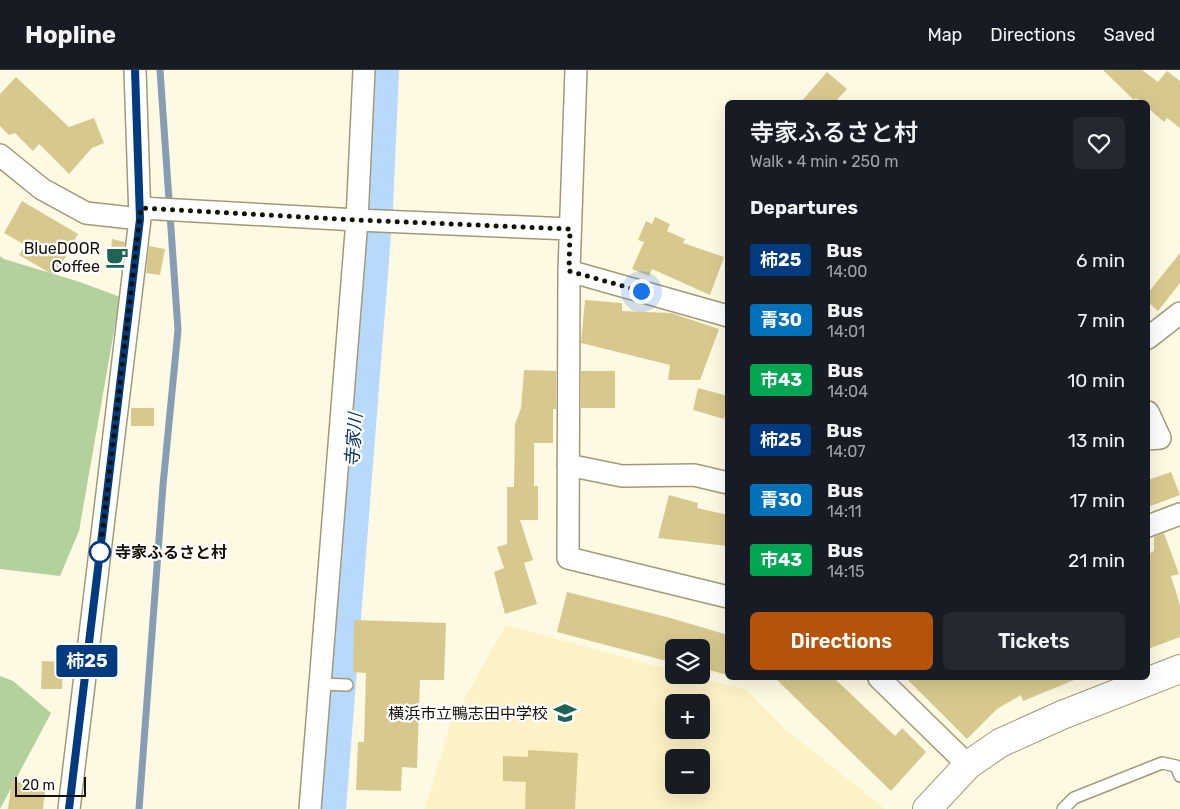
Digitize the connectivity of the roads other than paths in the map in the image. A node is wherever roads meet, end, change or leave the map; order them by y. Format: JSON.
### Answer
{"nodes":[{"id":1,"x":135,"y":70,"type":"edge"},
{"id":2,"x":364,"y":70,"type":"edge"},
{"id":3,"x":576,"y":70,"type":"edge"},
{"id":4,"x":0,"y":155,"type":"edge"},
{"id":5,"x":141,"y":213,"type":"junction"},
{"id":6,"x":357,"y":220,"type":"junction"},
{"id":7,"x":570,"y":229,"type":"junction"},
{"id":8,"x":569,"y":271,"type":"junction"},
{"id":9,"x":1180,"y":313,"type":"edge"},
{"id":10,"x":725,"y":315,"type":"edge"},
{"id":11,"x":1150,"y":336,"type":"edge"},
{"id":12,"x":1150,"y":416,"type":"edge"},
{"id":13,"x":1150,"y":439,"type":"edge"},
{"id":14,"x":568,"y":465,"type":"junction"},
{"id":15,"x":725,"y":482,"type":"edge"},
{"id":16,"x":1178,"y":521,"type":"edge"},
{"id":17,"x":1150,"y":526,"type":"edge"},
{"id":18,"x":725,"y":596,"type":"edge"},
{"id":19,"x":1180,"y":669,"type":"edge"},
{"id":20,"x":881,"y":680,"type":"edge"},
{"id":21,"x":968,"y":765,"type":"junction"},
{"id":22,"x":1180,"y":776,"type":"edge"},
{"id":23,"x":69,"y":809,"type":"edge"},
{"id":24,"x":310,"y":809,"type":"edge"},
{"id":25,"x":927,"y":809,"type":"edge"},
{"id":26,"x":1063,"y":809,"type":"edge"}],
"edges":[{"from":1,"to":5,"type":"street"},
{"from":2,"to":6,"type":"street"},
{"from":3,"to":7,"type":"street"},
{"from":4,"to":5,"type":"street"},
{"from":5,"to":6,"type":"street"},
{"from":5,"to":23,"type":"street"},
{"from":6,"to":7,"type":"street"},
{"from":6,"to":24,"type":"street"},
{"from":7,"to":8,"type":"street"},
{"from":8,"to":10,"type":"street"},
{"from":8,"to":14,"type":"street"},
{"from":9,"to":11,"type":"street"},
{"from":12,"to":13,"type":"street"},
{"from":14,"to":15,"type":"street"},
{"from":14,"to":18,"type":"street"},
{"from":16,"to":17,"type":"street"},
{"from":19,"to":21,"type":"street"},
{"from":20,"to":21,"type":"street"},
{"from":21,"to":25,"type":"street"},
{"from":22,"to":26,"type":"lane"}]}
